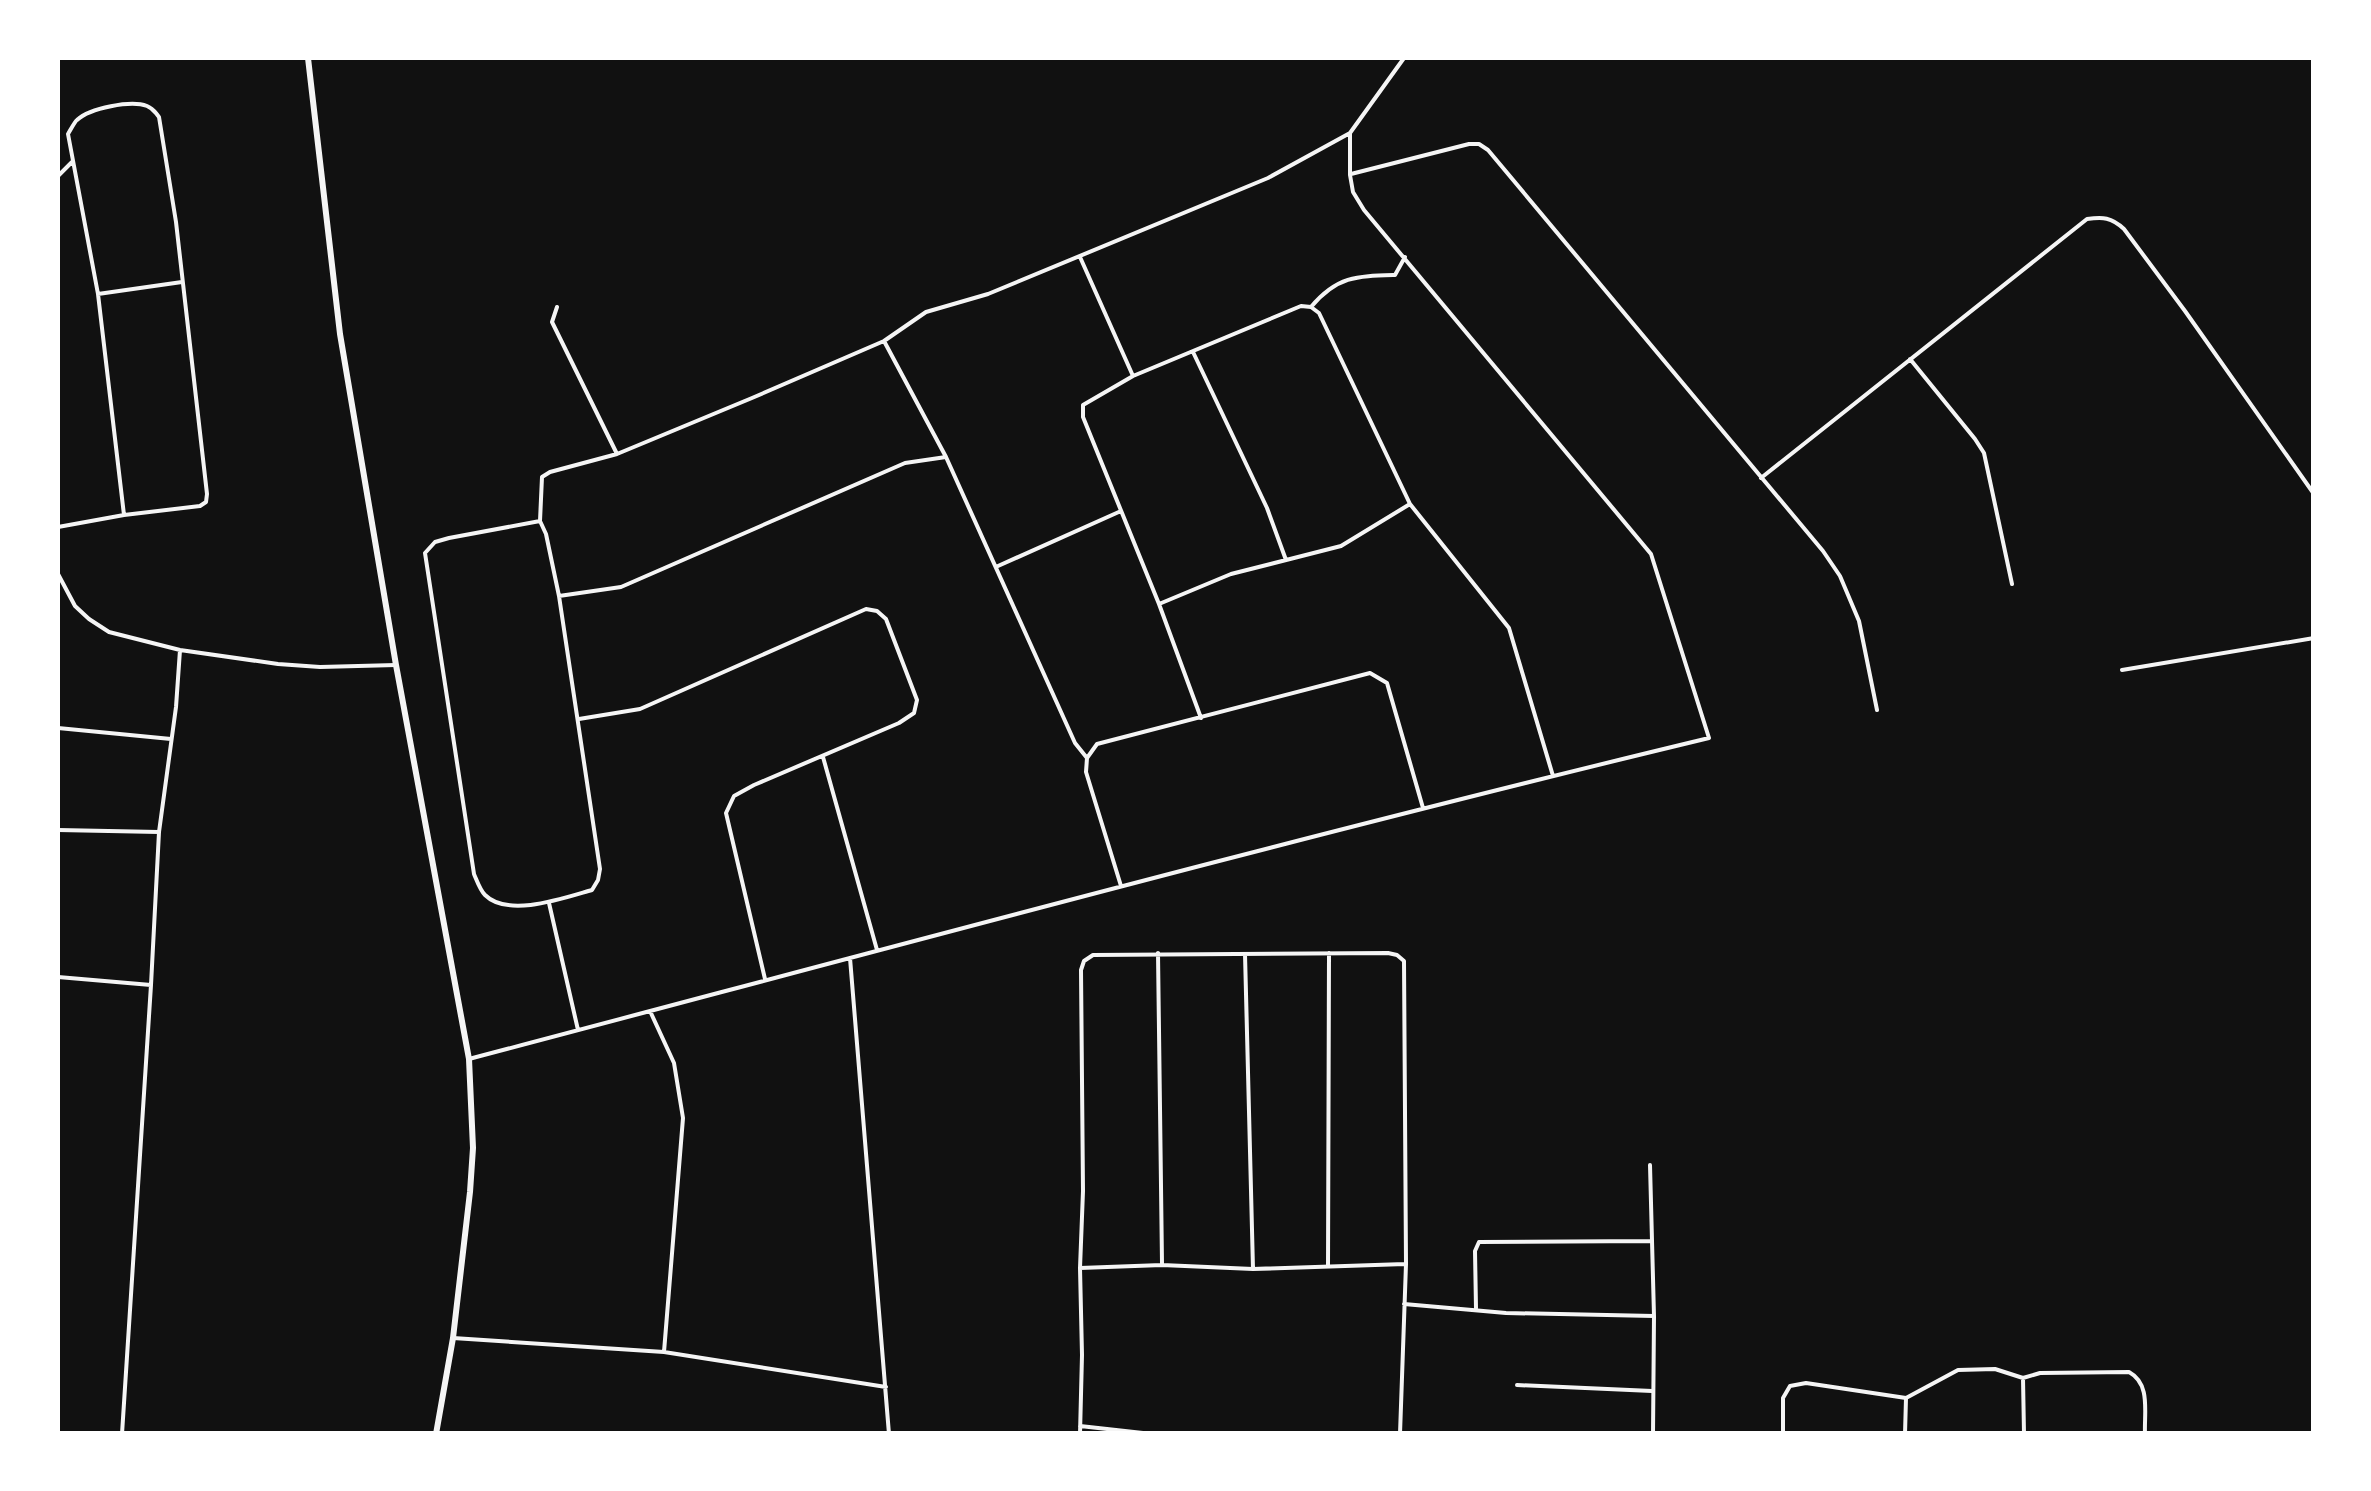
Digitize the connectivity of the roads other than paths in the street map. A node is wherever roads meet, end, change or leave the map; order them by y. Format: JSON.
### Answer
{"nodes":[{"id":1,"x":308,"y":58,"type":"edge"},
{"id":2,"x":1404,"y":58,"type":"edge"},
{"id":3,"x":1350,"y":134,"type":"junction"},
{"id":4,"x":74,"y":161,"type":"junction"},
{"id":5,"x":1350,"y":175,"type":"junction"},
{"id":6,"x":58,"y":176,"type":"edge"},
{"id":7,"x":1080,"y":256,"type":"junction"},
{"id":8,"x":1405,"y":258,"type":"junction"},
{"id":9,"x":182,"y":282,"type":"junction"},
{"id":10,"x":98,"y":294,"type":"junction"},
{"id":11,"x":557,"y":307,"type":"dead end"},
{"id":12,"x":1311,"y":307,"type":"junction"},
{"id":13,"x":884,"y":341,"type":"junction"},
{"id":14,"x":1193,"y":352,"type":"junction"},
{"id":15,"x":1910,"y":359,"type":"junction"},
{"id":16,"x":1134,"y":376,"type":"junction"},
{"id":17,"x":617,"y":454,"type":"junction"},
{"id":18,"x":946,"y":457,"type":"junction"},
{"id":19,"x":1761,"y":478,"type":"junction"},
{"id":20,"x":2314,"y":494,"type":"edge"},
{"id":21,"x":1410,"y":504,"type":"junction"},
{"id":22,"x":1121,"y":511,"type":"junction"},
{"id":23,"x":124,"y":515,"type":"junction"},
{"id":24,"x":540,"y":522,"type":"junction"},
{"id":25,"x":58,"y":528,"type":"edge"},
{"id":26,"x":1286,"y":560,"type":"junction"},
{"id":27,"x":996,"y":567,"type":"junction"},
{"id":28,"x":58,"y":574,"type":"edge"},
{"id":29,"x":2012,"y":584,"type":"dead end"},
{"id":30,"x":560,"y":596,"type":"junction"},
{"id":31,"x":1159,"y":604,"type":"junction"},
{"id":32,"x":2314,"y":638,"type":"edge"},
{"id":33,"x":180,"y":650,"type":"junction"},
{"id":34,"x":396,"y":664,"type":"junction"},
{"id":35,"x":2122,"y":670,"type":"dead end"},
{"id":36,"x":1877,"y":710,"type":"dead end"},
{"id":37,"x":1201,"y":718,"type":"junction"},
{"id":38,"x":579,"y":719,"type":"junction"},
{"id":39,"x":58,"y":728,"type":"edge"},
{"id":40,"x":171,"y":740,"type":"junction"},
{"id":41,"x":822,"y":757,"type":"junction"},
{"id":42,"x":1087,"y":758,"type":"junction"},
{"id":43,"x":1552,"y":776,"type":"junction"},
{"id":44,"x":1423,"y":808,"type":"junction"},
{"id":45,"x":58,"y":830,"type":"edge"},
{"id":46,"x":159,"y":832,"type":"junction"},
{"id":47,"x":1121,"y":886,"type":"junction"},
{"id":48,"x":549,"y":902,"type":"junction"},
{"id":49,"x":878,"y":951,"type":"junction"},
{"id":50,"x":1158,"y":953,"type":"junction"},
{"id":51,"x":1328,"y":953,"type":"junction"},
{"id":52,"x":1245,"y":954,"type":"junction"},
{"id":53,"x":850,"y":958,"type":"junction"},
{"id":54,"x":58,"y":977,"type":"edge"},
{"id":55,"x":765,"y":979,"type":"junction"},
{"id":56,"x":151,"y":985,"type":"junction"},
{"id":57,"x":650,"y":1011,"type":"junction"},
{"id":58,"x":578,"y":1030,"type":"junction"},
{"id":59,"x":469,"y":1059,"type":"junction"},
{"id":60,"x":1650,"y":1165,"type":"dead end"},
{"id":61,"x":1652,"y":1241,"type":"junction"},
{"id":62,"x":1406,"y":1264,"type":"junction"},
{"id":63,"x":1162,"y":1266,"type":"junction"},
{"id":64,"x":1328,"y":1266,"type":"junction"},
{"id":65,"x":1080,"y":1268,"type":"junction"},
{"id":66,"x":1253,"y":1269,"type":"junction"},
{"id":67,"x":1404,"y":1304,"type":"junction"},
{"id":68,"x":1476,"y":1310,"type":"junction"},
{"id":69,"x":1654,"y":1316,"type":"junction"},
{"id":70,"x":454,"y":1338,"type":"junction"},
{"id":71,"x":664,"y":1352,"type":"junction"},
{"id":72,"x":2023,"y":1378,"type":"junction"},
{"id":73,"x":1517,"y":1384,"type":"dead end"},
{"id":74,"x":886,"y":1387,"type":"junction"},
{"id":75,"x":1653,"y":1390,"type":"junction"},
{"id":76,"x":1906,"y":1398,"type":"junction"},
{"id":77,"x":1080,"y":1426,"type":"junction"},
{"id":78,"x":122,"y":1434,"type":"edge"},
{"id":79,"x":436,"y":1434,"type":"edge"},
{"id":80,"x":889,"y":1434,"type":"edge"},
{"id":81,"x":1080,"y":1434,"type":"edge"},
{"id":82,"x":1152,"y":1434,"type":"edge"},
{"id":83,"x":1400,"y":1434,"type":"edge"},
{"id":84,"x":1653,"y":1434,"type":"edge"},
{"id":85,"x":1783,"y":1434,"type":"edge"},
{"id":86,"x":1905,"y":1434,"type":"edge"},
{"id":87,"x":2024,"y":1434,"type":"edge"},
{"id":88,"x":2144,"y":1434,"type":"edge"}],
"edges":[{"from":1,"to":34,"type":"highway"},
{"from":2,"to":3,"type":"street"},
{"from":3,"to":5,"type":"street"},
{"from":3,"to":7,"type":"street"},
{"from":4,"to":6,"type":"street"},
{"from":4,"to":9,"type":"street"},
{"from":4,"to":10,"type":"street"},
{"from":5,"to":8,"type":"street"},
{"from":5,"to":19,"type":"street"},
{"from":7,"to":13,"type":"street"},
{"from":7,"to":16,"type":"street"},
{"from":8,"to":12,"type":"street"},
{"from":8,"to":43,"type":"street"},
{"from":9,"to":10,"type":"street"},
{"from":9,"to":23,"type":"street"},
{"from":10,"to":23,"type":"street"},
{"from":11,"to":17,"type":"street"},
{"from":12,"to":14,"type":"street"},
{"from":12,"to":21,"type":"street"},
{"from":13,"to":17,"type":"street"},
{"from":13,"to":18,"type":"street"},
{"from":14,"to":16,"type":"street"},
{"from":14,"to":26,"type":"street"},
{"from":15,"to":19,"type":"street"},
{"from":15,"to":20,"type":"street"},
{"from":15,"to":29,"type":"street"},
{"from":16,"to":22,"type":"street"},
{"from":17,"to":24,"type":"street"},
{"from":18,"to":27,"type":"street"},
{"from":18,"to":30,"type":"street"},
{"from":19,"to":36,"type":"street"},
{"from":21,"to":26,"type":"street"},
{"from":21,"to":43,"type":"street"},
{"from":22,"to":27,"type":"street"},
{"from":22,"to":31,"type":"street"},
{"from":23,"to":25,"type":"street"},
{"from":24,"to":30,"type":"street"},
{"from":24,"to":48,"type":"street"},
{"from":26,"to":31,"type":"street"},
{"from":27,"to":42,"type":"street"},
{"from":28,"to":33,"type":"street"},
{"from":30,"to":38,"type":"street"},
{"from":31,"to":37,"type":"street"},
{"from":32,"to":35,"type":"street"},
{"from":33,"to":34,"type":"street"},
{"from":33,"to":40,"type":"street"},
{"from":34,"to":59,"type":"highway"},
{"from":37,"to":42,"type":"street"},
{"from":37,"to":44,"type":"street"},
{"from":38,"to":41,"type":"street"},
{"from":38,"to":48,"type":"street"},
{"from":39,"to":40,"type":"street"},
{"from":40,"to":46,"type":"street"},
{"from":41,"to":49,"type":"street"},
{"from":41,"to":55,"type":"street"},
{"from":42,"to":47,"type":"street"},
{"from":43,"to":44,"type":"street"},
{"from":44,"to":47,"type":"street"},
{"from":45,"to":46,"type":"street"},
{"from":46,"to":56,"type":"street"},
{"from":47,"to":49,"type":"street"},
{"from":48,"to":58,"type":"street"},
{"from":49,"to":53,"type":"street"},
{"from":50,"to":52,"type":"street"},
{"from":50,"to":63,"type":"street"},
{"from":50,"to":65,"type":"street"},
{"from":51,"to":52,"type":"street"},
{"from":51,"to":62,"type":"street"},
{"from":51,"to":64,"type":"street"},
{"from":52,"to":66,"type":"street"},
{"from":53,"to":55,"type":"street"},
{"from":53,"to":74,"type":"street"},
{"from":54,"to":56,"type":"street"},
{"from":55,"to":57,"type":"street"},
{"from":56,"to":78,"type":"street"},
{"from":57,"to":58,"type":"street"},
{"from":57,"to":71,"type":"street"},
{"from":58,"to":59,"type":"street"},
{"from":59,"to":70,"type":"highway"},
{"from":60,"to":61,"type":"street"},
{"from":61,"to":68,"type":"street"},
{"from":61,"to":69,"type":"street"},
{"from":62,"to":64,"type":"street"},
{"from":62,"to":67,"type":"street"},
{"from":63,"to":65,"type":"street"},
{"from":63,"to":66,"type":"street"},
{"from":64,"to":66,"type":"street"},
{"from":65,"to":77,"type":"street"},
{"from":67,"to":68,"type":"street"},
{"from":67,"to":83,"type":"street"},
{"from":68,"to":69,"type":"street"},
{"from":69,"to":75,"type":"street"},
{"from":70,"to":71,"type":"street"},
{"from":70,"to":79,"type":"highway"},
{"from":71,"to":74,"type":"street"},
{"from":72,"to":76,"type":"street"},
{"from":72,"to":87,"type":"street"},
{"from":72,"to":88,"type":"street"},
{"from":73,"to":75,"type":"street"},
{"from":74,"to":80,"type":"street"},
{"from":75,"to":84,"type":"street"},
{"from":76,"to":85,"type":"street"},
{"from":76,"to":86,"type":"street"},
{"from":77,"to":81,"type":"street"},
{"from":77,"to":82,"type":"street"}]}
